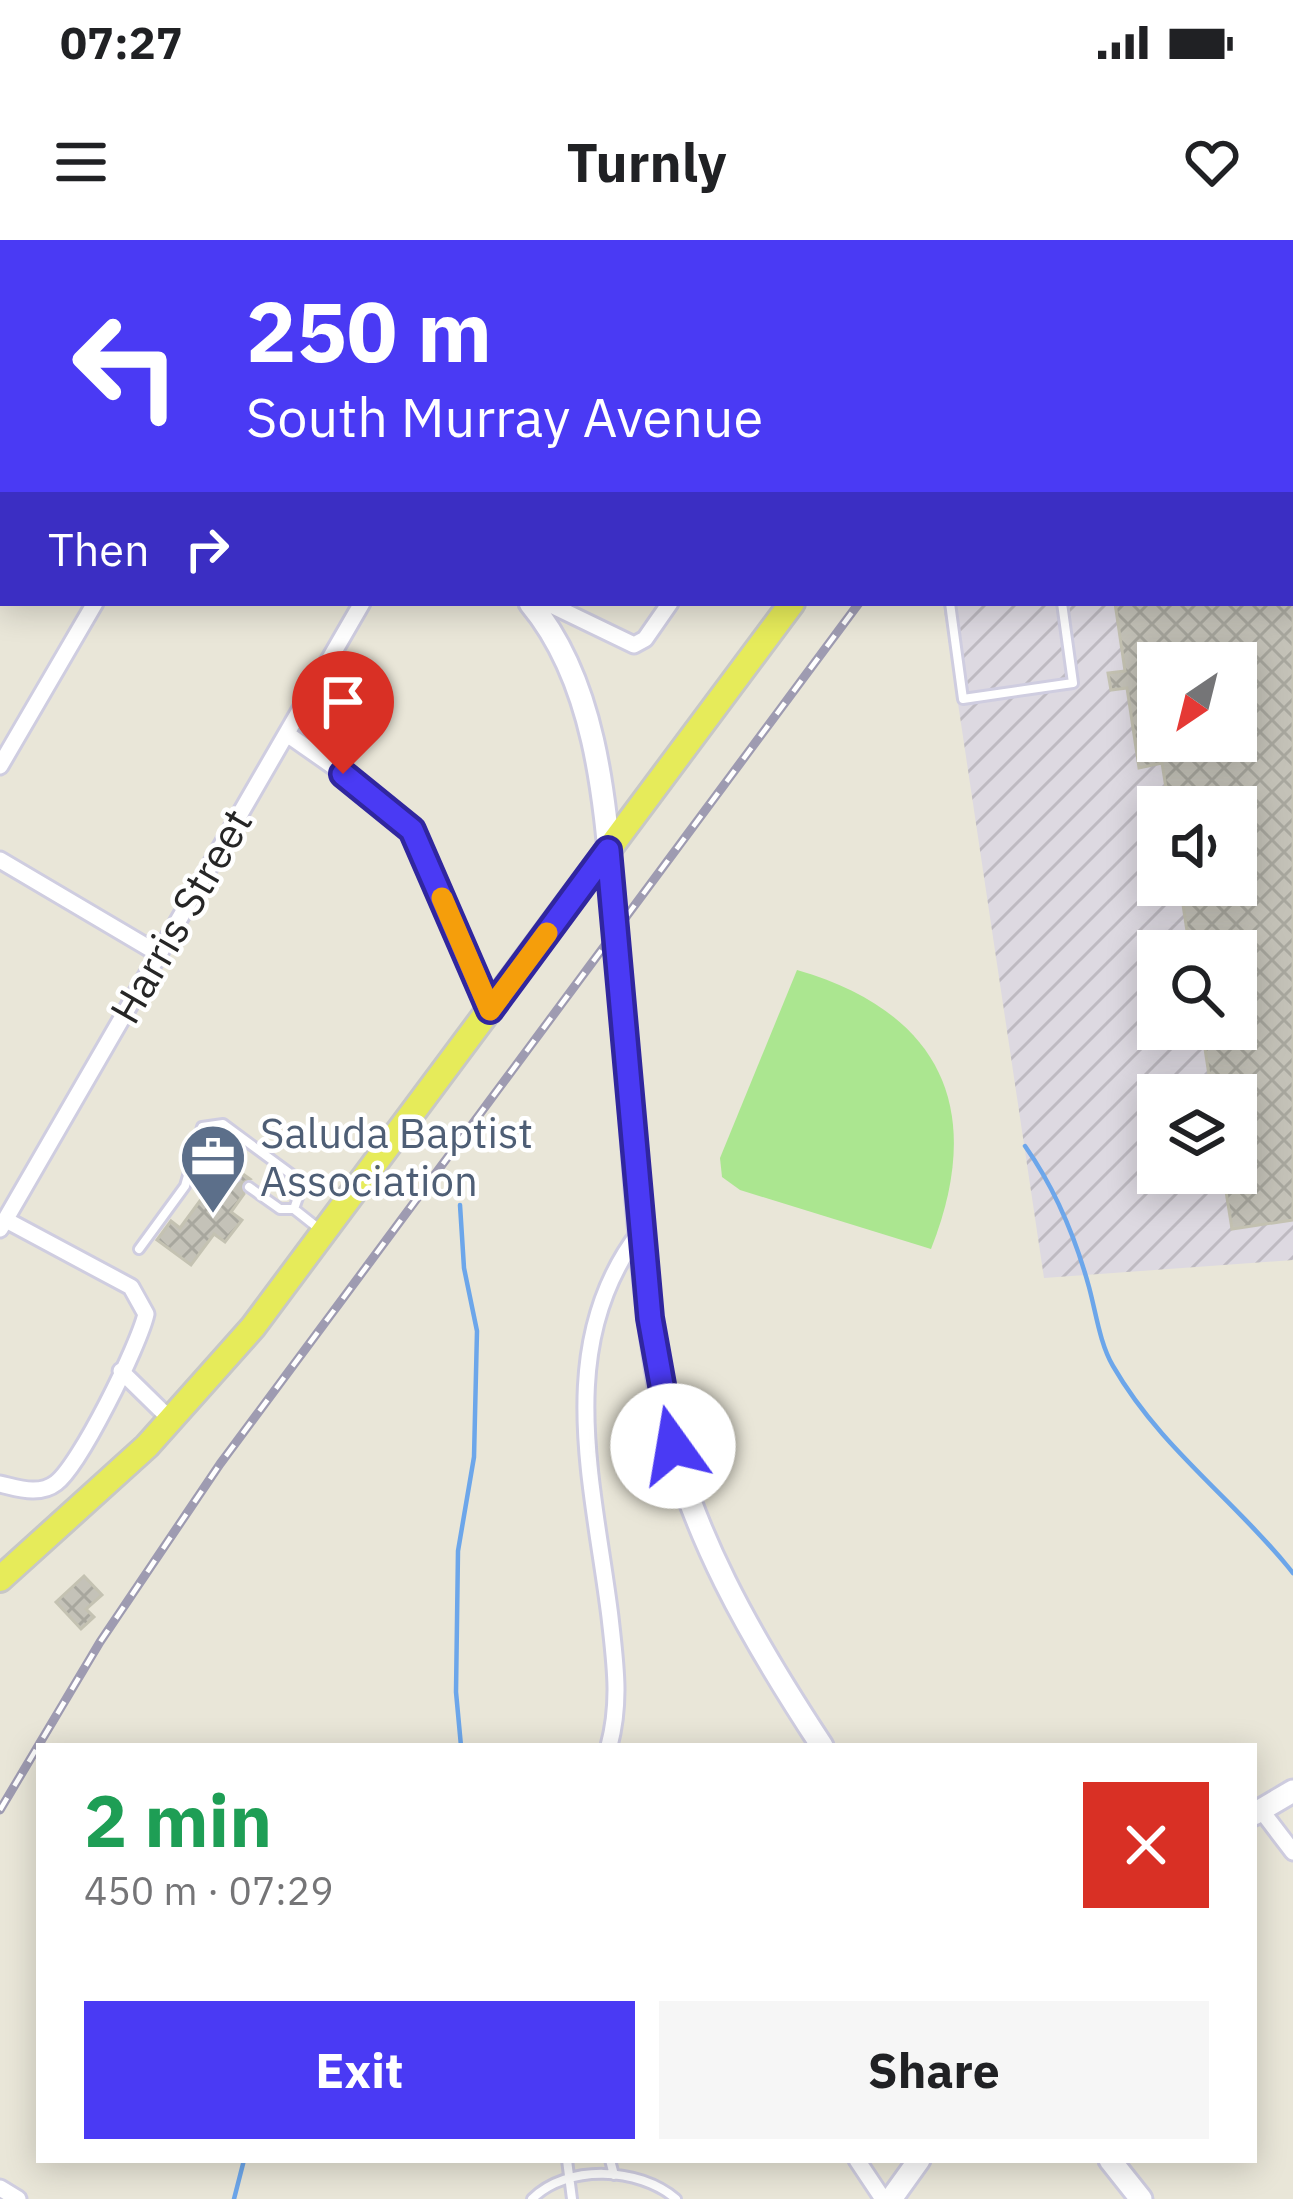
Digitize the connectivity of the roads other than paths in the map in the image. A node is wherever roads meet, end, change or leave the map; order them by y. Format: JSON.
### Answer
{"nodes":[{"id":1,"x":93,"y":606,"type":"edge"},
{"id":2,"x":360,"y":606,"type":"edge"},
{"id":3,"x":532,"y":606,"type":"edge"},
{"id":4,"x":553,"y":606,"type":"edge"},
{"id":5,"x":668,"y":606,"type":"edge"},
{"id":6,"x":790,"y":606,"type":"edge"},
{"id":7,"x":950,"y":606,"type":"edge"},
{"id":8,"x":1062,"y":606,"type":"edge"},
{"id":9,"x":287,"y":734,"type":"junction"},
{"id":10,"x":0,"y":766,"type":"edge"},
{"id":11,"x":608,"y":850,"type":"junction"},
{"id":12,"x":0,"y":860,"type":"edge"},
{"id":13,"x":159,"y":955,"type":"junction"},
{"id":14,"x":490,"y":1010,"type":"junction"},
{"id":15,"x":195,"y":1160,"type":"junction"},
{"id":16,"x":235,"y":1176,"type":"dead end"},
{"id":17,"x":249,"y":1187,"type":"dead end"},
{"id":18,"x":294,"y":1209,"type":"junction"},
{"id":19,"x":3,"y":1225,"type":"edge"},
{"id":20,"x":642,"y":1229,"type":"junction"},
{"id":21,"x":324,"y":1232,"type":"junction"},
{"id":22,"x":139,"y":1250,"type":"dead end"},
{"id":23,"x":122,"y":1371,"type":"junction"},
{"id":24,"x":171,"y":1420,"type":"junction"},
{"id":25,"x":0,"y":1484,"type":"edge"},
{"id":26,"x":0,"y":1579,"type":"edge"},
{"id":27,"x":610,"y":1743,"type":"edge"},
{"id":28,"x":820,"y":1743,"type":"edge"},
{"id":29,"x":1293,"y":1792,"type":"edge"},
{"id":30,"x":1257,"y":1812,"type":"edge"},
{"id":31,"x":1293,"y":1852,"type":"edge"},
{"id":32,"x":567,"y":2163,"type":"edge"},
{"id":33,"x":611,"y":2163,"type":"edge"},
{"id":34,"x":859,"y":2163,"type":"edge"},
{"id":35,"x":917,"y":2163,"type":"edge"},
{"id":36,"x":1113,"y":2163,"type":"edge"},
{"id":37,"x":569,"y":2175,"type":"junction"},
{"id":38,"x":614,"y":2175,"type":"junction"},
{"id":39,"x":0,"y":2188,"type":"edge"},
{"id":40,"x":18,"y":2199,"type":"edge"},
{"id":41,"x":532,"y":2199,"type":"edge"},
{"id":42,"x":572,"y":2199,"type":"edge"},
{"id":43,"x":676,"y":2199,"type":"edge"},
{"id":44,"x":887,"y":2199,"type":"edge"},
{"id":45,"x":1141,"y":2199,"type":"edge"}],
"edges":[{"from":1,"to":10,"type":"street"},
{"from":2,"to":9,"type":"street","name":"Harris Street"},
{"from":3,"to":11,"type":"street"},
{"from":4,"to":5,"type":"street"},
{"from":6,"to":11,"type":"main road"},
{"from":7,"to":8,"type":"lane"},
{"from":9,"to":13,"type":"street","name":"Harris Street"},
{"from":9,"to":14,"type":"street"},
{"from":11,"to":14,"type":"main road"},
{"from":11,"to":20,"type":"street"},
{"from":12,"to":13,"type":"street"},
{"from":13,"to":19,"type":"street","name":"Harris Street"},
{"from":14,"to":21,"type":"main road"},
{"from":15,"to":16,"type":"lane"},
{"from":15,"to":18,"type":"lane"},
{"from":15,"to":22,"type":"lane"},
{"from":17,"to":18,"type":"lane"},
{"from":18,"to":21,"type":"lane"},
{"from":19,"to":23,"type":"street"},
{"from":20,"to":27,"type":"street"},
{"from":20,"to":28,"type":"street"},
{"from":21,"to":24,"type":"main road"},
{"from":23,"to":24,"type":"street"},
{"from":23,"to":25,"type":"street"},
{"from":24,"to":26,"type":"main road"},
{"from":29,"to":30,"type":"street"},
{"from":30,"to":31,"type":"street"},
{"from":32,"to":37,"type":"lane"},
{"from":33,"to":38,"type":"lane"},
{"from":34,"to":44,"type":"street"},
{"from":35,"to":44,"type":"street"},
{"from":36,"to":45,"type":"street"},
{"from":37,"to":38,"type":"lane"},
{"from":37,"to":41,"type":"lane"},
{"from":37,"to":42,"type":"lane"},
{"from":38,"to":43,"type":"lane"},
{"from":39,"to":40,"type":"street"}]}
